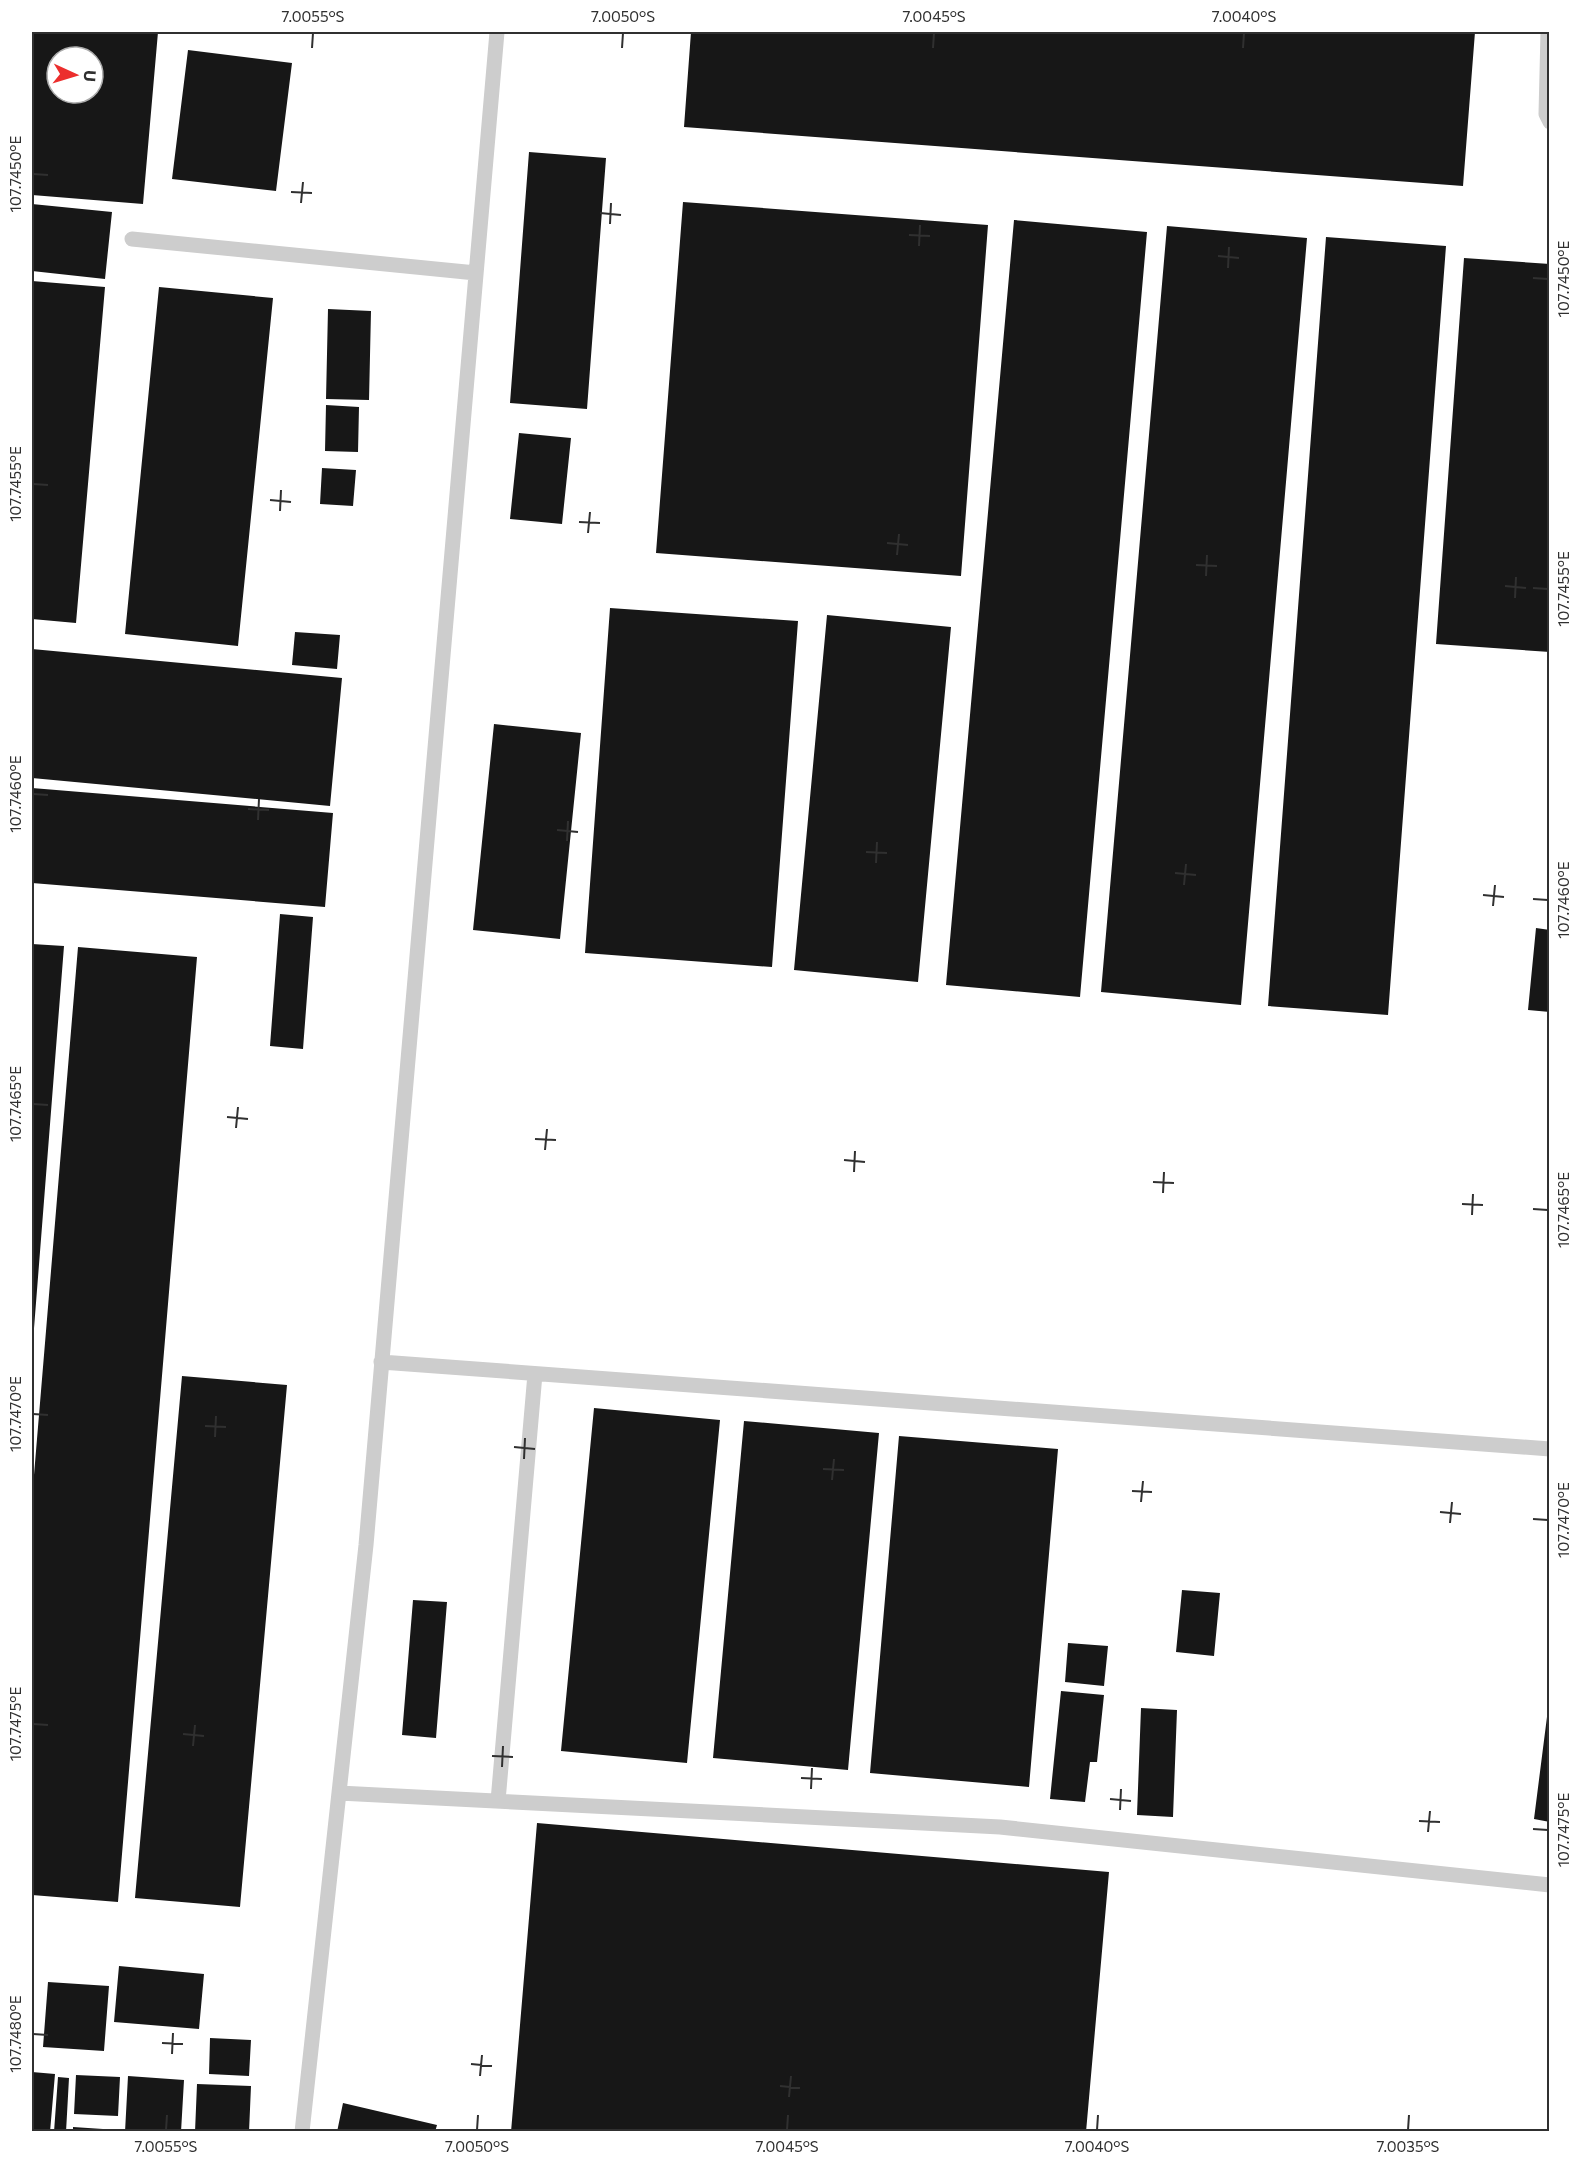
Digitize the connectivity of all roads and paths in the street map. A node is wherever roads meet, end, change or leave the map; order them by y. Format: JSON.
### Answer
{"nodes":[{"id":1,"x":497,"y":32,"type":"edge"},
{"id":2,"x":1548,"y":32,"type":"edge"},
{"id":3,"x":1550,"y":122,"type":"edge"},
{"id":4,"x":132,"y":239,"type":"dead end"},
{"id":5,"x":476,"y":273,"type":"junction"},
{"id":6,"x":381,"y":1362,"type":"junction"},
{"id":7,"x":534,"y":1374,"type":"junction"},
{"id":8,"x":1550,"y":1449,"type":"edge"},
{"id":9,"x":339,"y":1793,"type":"junction"},
{"id":10,"x":498,"y":1801,"type":"junction"},
{"id":11,"x":1550,"y":1885,"type":"edge"},
{"id":12,"x":302,"y":2132,"type":"edge"}],
"edges":[{"from":1,"to":5,"type":"lane"},
{"from":2,"to":3,"type":"lane"},
{"from":4,"to":5,"type":"lane"},
{"from":5,"to":6,"type":"lane"},
{"from":6,"to":7,"type":"lane"},
{"from":6,"to":9,"type":"lane"},
{"from":7,"to":8,"type":"lane"},
{"from":7,"to":10,"type":"lane"},
{"from":9,"to":10,"type":"lane"},
{"from":9,"to":12,"type":"lane"},
{"from":10,"to":11,"type":"lane"}]}
